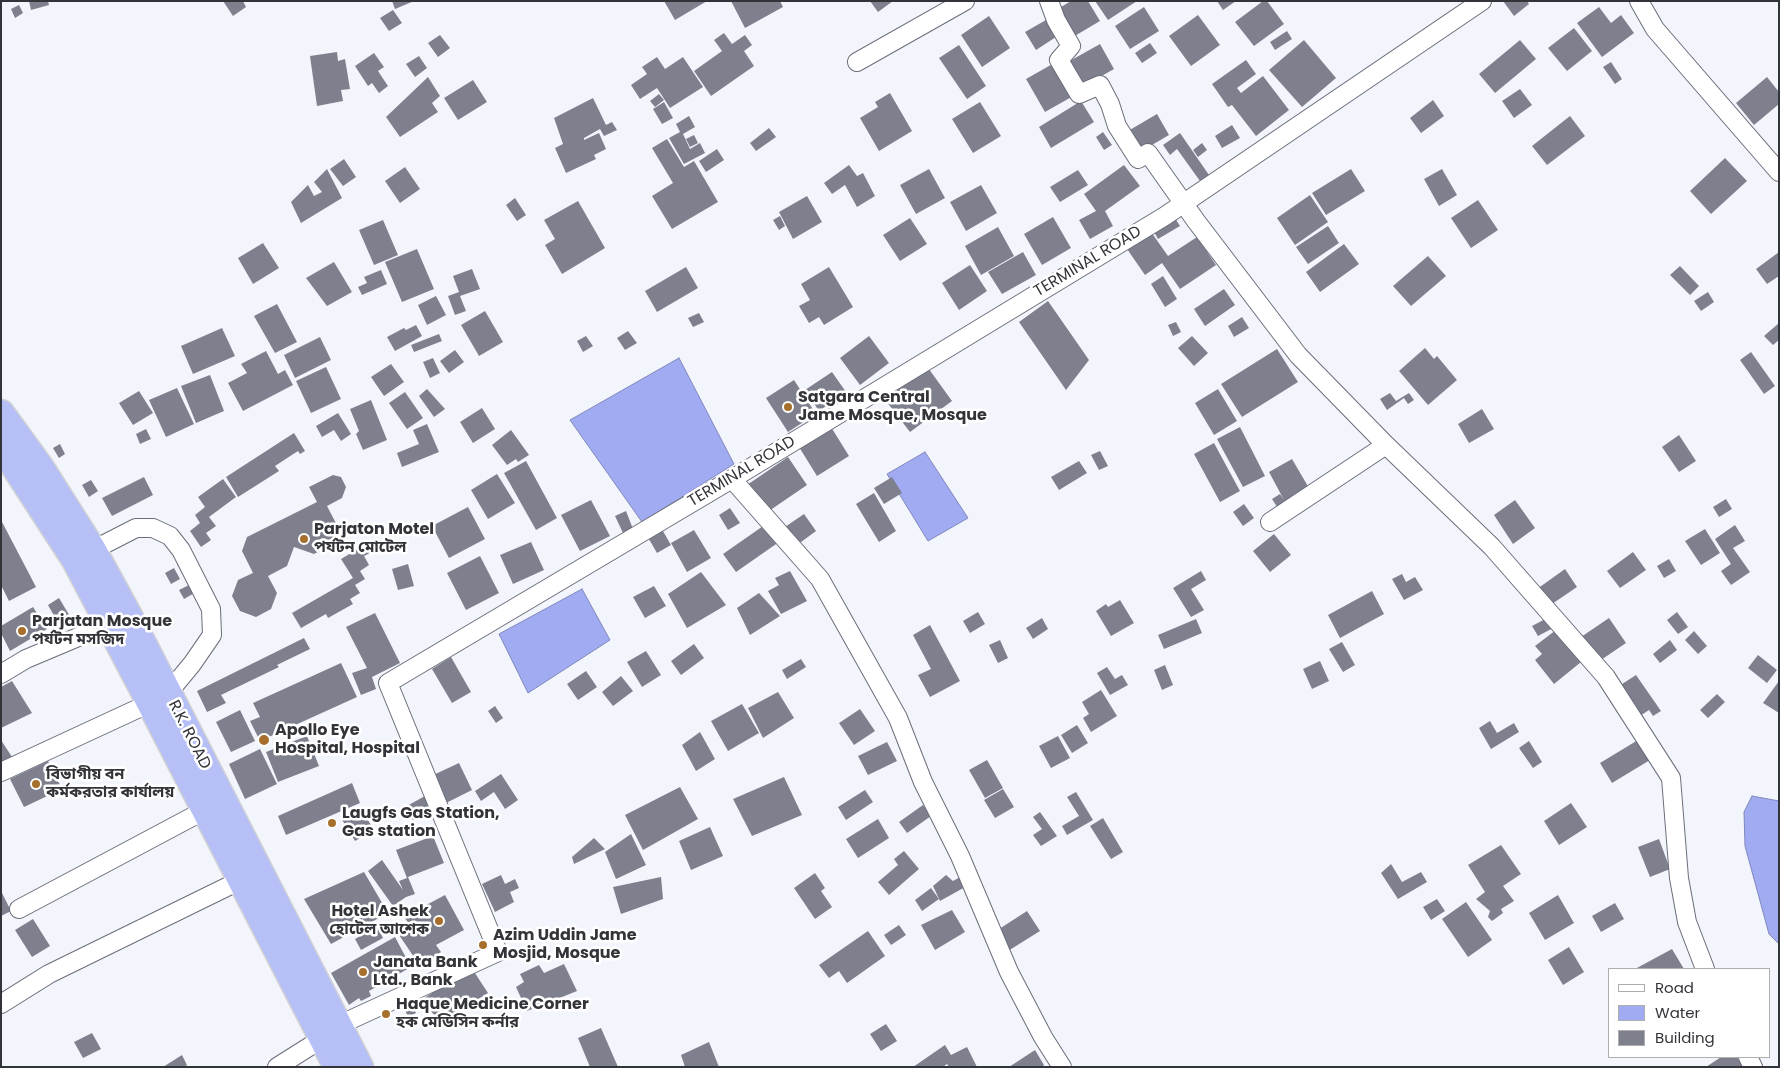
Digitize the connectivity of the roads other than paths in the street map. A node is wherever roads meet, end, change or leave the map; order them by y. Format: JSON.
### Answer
{"nodes":[{"id":1,"x":965,"y":1,"type":"edge"},
{"id":2,"x":1049,"y":1,"type":"edge"},
{"id":3,"x":1482,"y":1,"type":"edge"},
{"id":4,"x":1639,"y":1,"type":"edge"},
{"id":5,"x":857,"y":62,"type":"dead end"},
{"id":6,"x":1779,"y":172,"type":"edge"},
{"id":7,"x":1183,"y":204,"type":"junction"},
{"id":8,"x":1,"y":413,"type":"edge"},
{"id":9,"x":1386,"y":444,"type":"junction"},
{"id":10,"x":1,"y":446,"type":"edge"},
{"id":11,"x":732,"y":479,"type":"junction"},
{"id":12,"x":1270,"y":522,"type":"dead end"},
{"id":13,"x":93,"y":550,"type":"junction"},
{"id":14,"x":109,"y":624,"type":"junction"},
{"id":15,"x":1,"y":674,"type":"edge"},
{"id":16,"x":159,"y":698,"type":"junction"},
{"id":17,"x":1,"y":772,"type":"edge"},
{"id":18,"x":205,"y":810,"type":"junction"},
{"id":19,"x":241,"y":880,"type":"junction"},
{"id":20,"x":18,"y":909,"type":"dead end"},
{"id":21,"x":1705,"y":968,"type":"edge"},
{"id":22,"x":1,"y":1004,"type":"edge"},
{"id":23,"x":331,"y":1032,"type":"junction"},
{"id":24,"x":277,"y":1067,"type":"edge"},
{"id":25,"x":337,"y":1067,"type":"edge"},
{"id":26,"x":360,"y":1067,"type":"edge"},
{"id":27,"x":1062,"y":1067,"type":"edge"}],
"edges":[{"from":1,"to":5,"type":"street"},
{"from":2,"to":7,"type":"street"},
{"from":3,"to":7,"type":"street","name":"TERMINAL ROAD"},
{"from":4,"to":6,"type":"street"},
{"from":7,"to":9,"type":"street"},
{"from":7,"to":11,"type":"street","name":"TERMINAL ROAD"},
{"from":8,"to":13,"type":"highway","name":"R.K. ROAD"},
{"from":9,"to":12,"type":"street"},
{"from":9,"to":21,"type":"street"},
{"from":10,"to":14,"type":"highway","name":"R.K. ROAD"},
{"from":11,"to":23,"type":"street","name":"TERMINAL ROAD"},
{"from":11,"to":27,"type":"street"},
{"from":13,"to":16,"type":"highway","name":"R.K. ROAD"},
{"from":13,"to":16,"type":"street"},
{"from":14,"to":15,"type":"street"},
{"from":14,"to":16,"type":"highway","name":"R.K. ROAD"},
{"from":16,"to":17,"type":"street"},
{"from":16,"to":18,"type":"highway","name":"R.K. ROAD"},
{"from":16,"to":23,"type":"highway","name":"R.K. ROAD"},
{"from":18,"to":19,"type":"highway","name":"R.K. ROAD"},
{"from":18,"to":20,"type":"street"},
{"from":19,"to":22,"type":"street"},
{"from":19,"to":23,"type":"highway","name":"R.K. ROAD"},
{"from":23,"to":24,"type":"street"},
{"from":23,"to":25,"type":"highway","name":"R.K. ROAD"},
{"from":23,"to":26,"type":"highway","name":"R.K. ROAD"}]}
